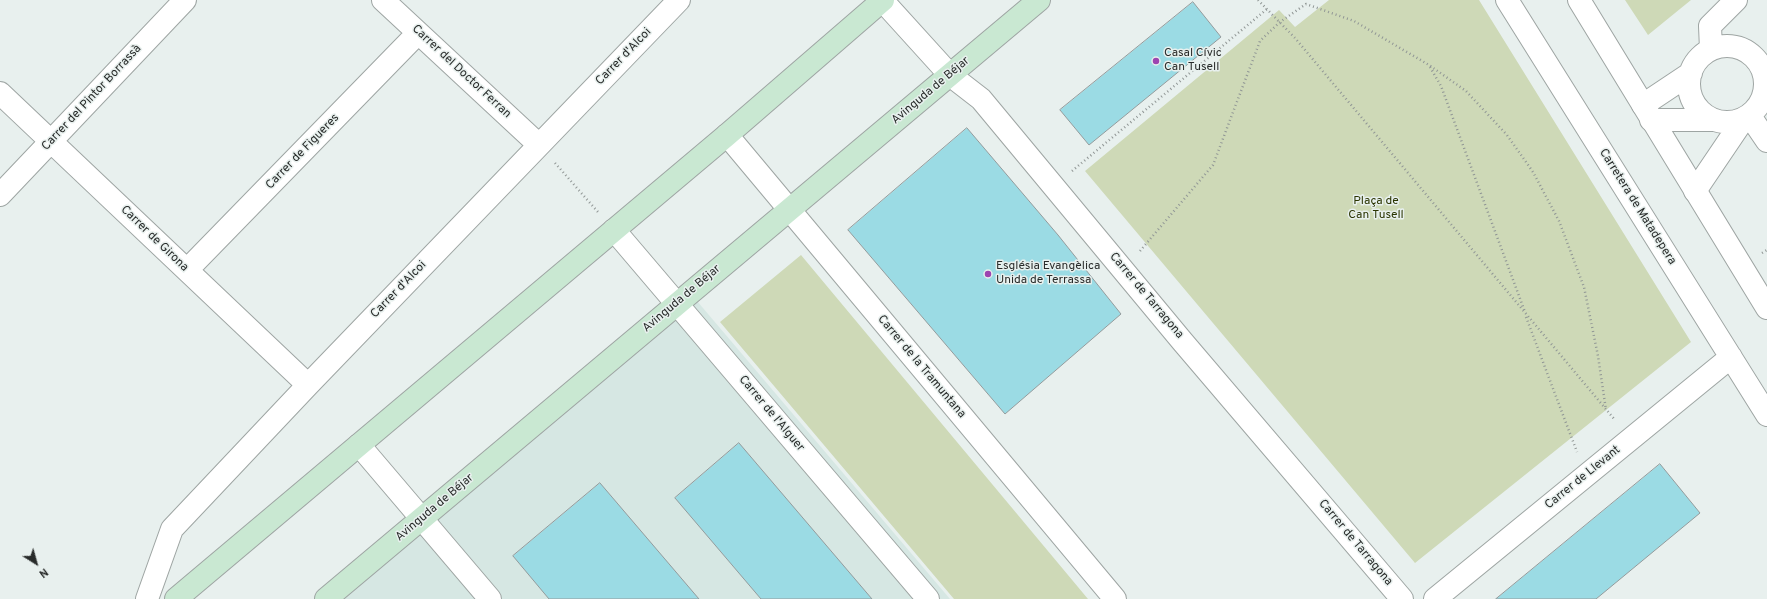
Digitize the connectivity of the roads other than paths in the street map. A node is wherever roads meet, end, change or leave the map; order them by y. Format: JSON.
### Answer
{"nodes":[{"id":1,"x":185,"y":0,"type":"edge"},
{"id":2,"x":383,"y":0,"type":"edge"},
{"id":3,"x":679,"y":0,"type":"edge"},
{"id":4,"x":883,"y":0,"type":"edge"},
{"id":5,"x":1039,"y":0,"type":"edge"},
{"id":6,"x":1507,"y":0,"type":"edge"},
{"id":7,"x":1579,"y":0,"type":"edge"},
{"id":8,"x":1736,"y":0,"type":"edge"},
{"id":9,"x":418,"y":34,"type":"junction"},
{"id":10,"x":1712,"y":49,"type":"junction"},
{"id":11,"x":1691,"y":73,"type":"junction"},
{"id":12,"x":950,"y":75,"type":"junction"},
{"id":13,"x":1766,"y":76,"type":"edge"},
{"id":14,"x":0,"y":93,"type":"edge"},
{"id":15,"x":1755,"y":112,"type":"edge"},
{"id":16,"x":1647,"y":113,"type":"junction"},
{"id":17,"x":1714,"y":120,"type":"junction"},
{"id":18,"x":727,"y":135,"type":"junction"},
{"id":19,"x":1767,"y":141,"type":"edge"},
{"id":20,"x":51,"y":142,"type":"junction"},
{"id":21,"x":539,"y":145,"type":"junction"},
{"id":22,"x":1695,"y":191,"type":"junction"},
{"id":23,"x":0,"y":195,"type":"edge"},
{"id":24,"x":790,"y":209,"type":"junction"},
{"id":25,"x":614,"y":230,"type":"junction"},
{"id":26,"x":187,"y":270,"type":"junction"},
{"id":27,"x":677,"y":303,"type":"junction"},
{"id":28,"x":1767,"y":308,"type":"edge"},
{"id":29,"x":1731,"y":357,"type":"junction"},
{"id":30,"x":308,"y":385,"type":"junction"},
{"id":31,"x":1767,"y":415,"type":"edge"},
{"id":32,"x":359,"y":445,"type":"junction"},
{"id":33,"x":422,"y":519,"type":"junction"},
{"id":34,"x":147,"y":599,"type":"edge"},
{"id":35,"x":176,"y":599,"type":"edge"},
{"id":36,"x":326,"y":599,"type":"edge"},
{"id":37,"x":490,"y":599,"type":"edge"},
{"id":38,"x":928,"y":599,"type":"edge"},
{"id":39,"x":1115,"y":599,"type":"edge"},
{"id":40,"x":1402,"y":599,"type":"edge"},
{"id":41,"x":1435,"y":599,"type":"edge"}],
"edges":[{"from":1,"to":20,"type":"street","name":"Carrer del Pintor Borrassà"},
{"from":2,"to":9,"type":"street","name":"Carrer del Doctor Ferran"},
{"from":3,"to":21,"type":"street","name":"Carrer d'Alcoi"},
{"from":4,"to":12,"type":"street","name":"Carrer de Tarragona"},
{"from":4,"to":18,"type":"main road"},
{"from":5,"to":12,"type":"main road","name":"Avinguda de Béjar"},
{"from":6,"to":29,"type":"street","name":"Carretera de Matadepera"},
{"from":7,"to":16,"type":"street"},
{"from":8,"to":10,"type":"street"},
{"from":9,"to":21,"type":"street","name":"Carrer del Doctor Ferran"},
{"from":9,"to":26,"type":"street","name":"Carrer de Figueres"},
{"from":10,"to":11,"type":"street"},
{"from":10,"to":13,"type":"street"},
{"from":11,"to":16,"type":"street"},
{"from":11,"to":17,"type":"street"},
{"from":12,"to":24,"type":"main road","name":"Avinguda de Béjar"},
{"from":12,"to":40,"type":"street","name":"Carrer de Tarragona"},
{"from":13,"to":15,"type":"street"},
{"from":14,"to":20,"type":"street","name":"Carrer de Girona"},
{"from":15,"to":17,"type":"street"},
{"from":15,"to":19,"type":"street"},
{"from":15,"to":22,"type":"street"},
{"from":16,"to":17,"type":"street"},
{"from":16,"to":22,"type":"street"},
{"from":18,"to":24,"type":"street","name":"Carrer de la Tramuntana"},
{"from":18,"to":25,"type":"main road"},
{"from":20,"to":23,"type":"street","name":"Carrer del Pintor Borrassà"},
{"from":20,"to":26,"type":"street","name":"Carrer de Girona"},
{"from":21,"to":30,"type":"street","name":"Carrer d'Alcoi"},
{"from":22,"to":28,"type":"street"},
{"from":24,"to":27,"type":"main road","name":"Avinguda de Béjar"},
{"from":24,"to":39,"type":"street","name":"Carrer de la Tramuntana"},
{"from":25,"to":27,"type":"street","name":"Carrer de l'Alguer"},
{"from":25,"to":32,"type":"main road"},
{"from":26,"to":30,"type":"street","name":"Carrer de Girona"},
{"from":27,"to":33,"type":"main road","name":"Avinguda de Béjar"},
{"from":27,"to":38,"type":"street","name":"Carrer de l'Alguer"},
{"from":29,"to":31,"type":"street","name":"Carretera de Matadepera"},
{"from":29,"to":41,"type":"street","name":"Carrer de Llevant"},
{"from":30,"to":34,"type":"street","name":"Carrer d'Alcoi"},
{"from":32,"to":33,"type":"street"},
{"from":32,"to":35,"type":"main road"},
{"from":33,"to":36,"type":"main road","name":"Avinguda de Béjar"},
{"from":33,"to":37,"type":"street"}]}
